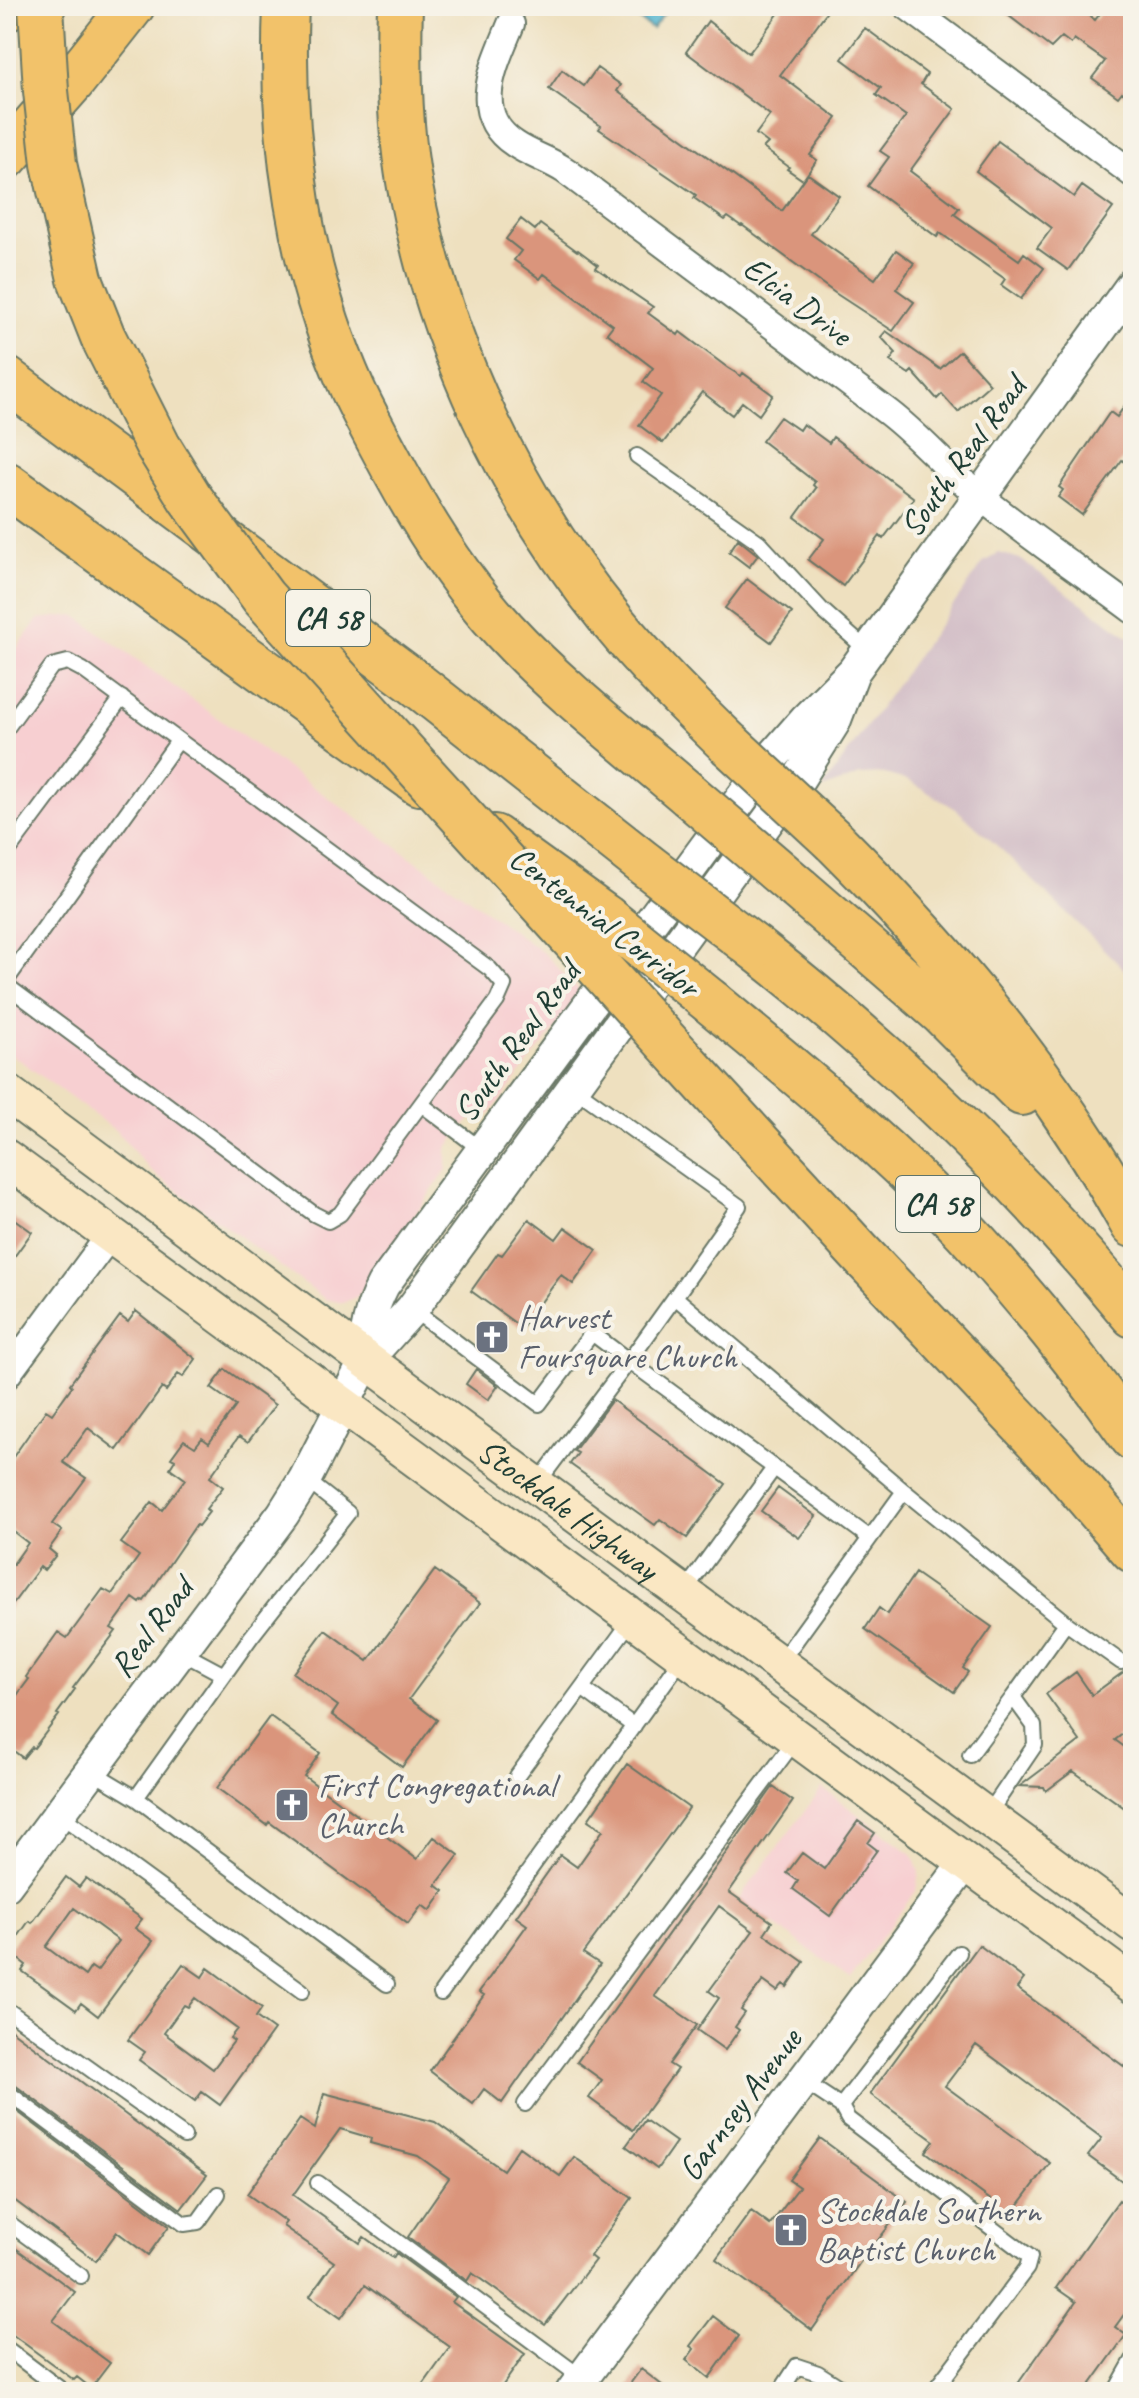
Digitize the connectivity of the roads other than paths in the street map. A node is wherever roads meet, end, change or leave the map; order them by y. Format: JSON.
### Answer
{"nodes":[{"id":1,"x":41,"y":6,"type":"edge"},
{"id":2,"x":132,"y":6,"type":"edge"},
{"id":3,"x":286,"y":6,"type":"edge"},
{"id":4,"x":400,"y":6,"type":"edge"},
{"id":5,"x":907,"y":6,"type":"edge"},
{"id":6,"x":511,"y":24,"type":"dead end"},
{"id":7,"x":6,"y":157,"type":"edge"},
{"id":8,"x":1133,"y":174,"type":"edge"},
{"id":9,"x":1133,"y":284,"type":"edge"},
{"id":10,"x":6,"y":379,"type":"edge"},
{"id":11,"x":637,"y":456,"type":"dead end"},
{"id":12,"x":6,"y":484,"type":"edge"},
{"id":13,"x":980,"y":496,"type":"junction"},
{"id":14,"x":1133,"y":610,"type":"edge"},
{"id":15,"x":860,"y":661,"type":"junction"},
{"id":16,"x":122,"y":698,"type":"junction"},
{"id":17,"x":6,"y":729,"type":"edge"},
{"id":18,"x":178,"y":741,"type":"junction"},
{"id":19,"x":6,"y":854,"type":"edge"},
{"id":20,"x":6,"y":983,"type":"edge"},
{"id":21,"x":574,"y":1088,"type":"junction"},
{"id":22,"x":6,"y":1092,"type":"edge"},
{"id":23,"x":421,"y":1104,"type":"junction"},
{"id":24,"x":483,"y":1150,"type":"junction"},
{"id":25,"x":6,"y":1158,"type":"edge"},
{"id":26,"x":1133,"y":1225,"type":"edge"},
{"id":27,"x":1133,"y":1232,"type":"edge"},
{"id":28,"x":110,"y":1235,"type":"junction"},
{"id":29,"x":675,"y":1297,"type":"junction"},
{"id":30,"x":412,"y":1309,"type":"junction"},
{"id":31,"x":1133,"y":1315,"type":"edge"},
{"id":32,"x":366,"y":1360,"type":"junction"},
{"id":33,"x":629,"y":1361,"type":"junction"},
{"id":34,"x":6,"y":1376,"type":"edge"},
{"id":35,"x":342,"y":1405,"type":"junction"},
{"id":36,"x":1133,"y":1438,"type":"edge"},
{"id":37,"x":774,"y":1468,"type":"junction"},
{"id":38,"x":305,"y":1479,"type":"junction"},
{"id":39,"x":536,"y":1485,"type":"junction"},
{"id":40,"x":904,"y":1491,"type":"junction"},
{"id":41,"x":870,"y":1538,"type":"junction"},
{"id":42,"x":539,"y":1549,"type":"junction"},
{"id":43,"x":1133,"y":1550,"type":"edge"},
{"id":44,"x":683,"y":1593,"type":"junction"},
{"id":45,"x":634,"y":1618,"type":"junction"},
{"id":46,"x":1066,"y":1623,"type":"junction"},
{"id":47,"x":181,"y":1652,"type":"junction"},
{"id":48,"x":685,"y":1656,"type":"junction"},
{"id":49,"x":1121,"y":1662,"type":"dead end"},
{"id":50,"x":779,"y":1664,"type":"junction"},
{"id":51,"x":224,"y":1675,"type":"junction"},
{"id":52,"x":582,"y":1688,"type":"junction"},
{"id":53,"x":1013,"y":1697,"type":"junction"},
{"id":54,"x":634,"y":1726,"type":"junction"},
{"id":55,"x":797,"y":1738,"type":"junction"},
{"id":56,"x":970,"y":1755,"type":"dead end"},
{"id":57,"x":91,"y":1771,"type":"junction"},
{"id":58,"x":517,"y":1776,"type":"dead end"},
{"id":59,"x":136,"y":1798,"type":"junction"},
{"id":60,"x":59,"y":1814,"type":"junction"},
{"id":61,"x":987,"y":1817,"type":"junction"},
{"id":62,"x":966,"y":1862,"type":"junction"},
{"id":63,"x":6,"y":1885,"type":"edge"},
{"id":64,"x":1133,"y":1924,"type":"edge"},
{"id":65,"x":1133,"y":1949,"type":"edge"},
{"id":66,"x":959,"y":1953,"type":"dead end"},
{"id":67,"x":387,"y":1984,"type":"dead end"},
{"id":68,"x":1133,"y":1985,"type":"edge"},
{"id":69,"x":302,"y":1991,"type":"dead end"},
{"id":70,"x":441,"y":1993,"type":"dead end"},
{"id":71,"x":6,"y":2009,"type":"edge"},
{"id":72,"x":803,"y":2081,"type":"junction"},
{"id":73,"x":6,"y":2091,"type":"edge"},
{"id":74,"x":525,"y":2104,"type":"dead end"},
{"id":75,"x":841,"y":2106,"type":"junction"},
{"id":76,"x":184,"y":2136,"type":"dead end"},
{"id":77,"x":318,"y":2183,"type":"dead end"},
{"id":78,"x":218,"y":2194,"type":"dead end"},
{"id":79,"x":6,"y":2221,"type":"edge"},
{"id":80,"x":81,"y":2276,"type":"dead end"},
{"id":81,"x":6,"y":2348,"type":"edge"},
{"id":82,"x":1133,"y":2360,"type":"edge"},
{"id":83,"x":578,"y":2385,"type":"edge"},
{"id":84,"x":64,"y":2392,"type":"edge"},
{"id":85,"x":780,"y":2392,"type":"edge"},
{"id":86,"x":848,"y":2392,"type":"edge"},
{"id":87,"x":933,"y":2392,"type":"edge"},
{"id":88,"x":1115,"y":2392,"type":"edge"}],
"edges":[{"from":1,"to":43,"type":"highway","bridge":true},
{"from":2,"to":7,"type":"highway"},
{"from":3,"to":27,"type":"highway","bridge":true},
{"from":4,"to":26,"type":"highway","bridge":true},
{"from":5,"to":8,"type":"street"},
{"from":6,"to":13,"type":"street","name":"Elcia Drive"},
{"from":9,"to":13,"type":"street","name":"South Real Road"},
{"from":10,"to":31,"type":"highway","name":"Centennial Corridor","number":"CA 58","bridge":true},
{"from":11,"to":15,"type":"lane"},
{"from":12,"to":36,"type":"highway","name":"Centennial Corridor","number":"CA 58","bridge":true},
{"from":13,"to":14,"type":"street","name":"Elcia Drive"},
{"from":13,"to":15,"type":"street","name":"South Real Road"},
{"from":15,"to":21,"type":"street","name":"South Real Road"},
{"from":15,"to":24,"type":"street","name":"South Real Road"},
{"from":16,"to":17,"type":"lane"},
{"from":16,"to":18,"type":"lane"},
{"from":16,"to":19,"type":"lane"},
{"from":18,"to":20,"type":"lane"},
{"from":18,"to":23,"type":"lane"},
{"from":20,"to":23,"type":"lane"},
{"from":21,"to":29,"type":"lane"},
{"from":21,"to":30,"type":"street","name":"South Real Road"},
{"from":22,"to":32,"type":"main road","name":"Stockdale Highway"},
{"from":23,"to":24,"type":"lane"},
{"from":24,"to":32,"type":"street","name":"South Real Road"},
{"from":25,"to":28,"type":"main road","name":"Stockdale Highway"},
{"from":28,"to":34,"type":"street"},
{"from":28,"to":35,"type":"main road","name":"Stockdale Highway"},
{"from":29,"to":33,"type":"lane"},
{"from":29,"to":40,"type":"lane"},
{"from":30,"to":32,"type":"street","name":"South Real Road"},
{"from":30,"to":33,"type":"lane"},
{"from":32,"to":35,"type":"street","name":"South Real Road"},
{"from":32,"to":39,"type":"main road","name":"Stockdale Highway"},
{"from":33,"to":37,"type":"lane"},
{"from":33,"to":39,"type":"lane"},
{"from":35,"to":38,"type":"street","name":"Real Road"},
{"from":35,"to":42,"type":"main road","name":"Stockdale Highway"},
{"from":37,"to":41,"type":"lane"},
{"from":37,"to":44,"type":"lane"},
{"from":38,"to":47,"type":"street","name":"Real Road"},
{"from":38,"to":51,"type":"lane"},
{"from":39,"to":44,"type":"main road","name":"Stockdale Highway"},
{"from":40,"to":41,"type":"lane"},
{"from":40,"to":46,"type":"lane"},
{"from":41,"to":50,"type":"lane"},
{"from":42,"to":45,"type":"main road","name":"Stockdale Highway"},
{"from":42,"to":50,"type":"main road"},
{"from":44,"to":50,"type":"main road","name":"Stockdale Highway"},
{"from":45,"to":48,"type":"main road","name":"Stockdale Highway"},
{"from":45,"to":52,"type":"lane"},
{"from":46,"to":49,"type":"lane"},
{"from":46,"to":53,"type":"lane"},
{"from":47,"to":51,"type":"lane"},
{"from":47,"to":57,"type":"street","name":"Real Road"},
{"from":48,"to":54,"type":"lane"},
{"from":48,"to":55,"type":"main road","name":"Stockdale Highway"},
{"from":50,"to":61,"type":"main road","name":"Stockdale Highway"},
{"from":51,"to":59,"type":"lane"},
{"from":52,"to":54,"type":"lane"},
{"from":52,"to":58,"type":"lane"},
{"from":53,"to":56,"type":"lane"},
{"from":53,"to":61,"type":"lane"},
{"from":54,"to":70,"type":"lane"},
{"from":55,"to":62,"type":"main road","name":"Stockdale Highway"},
{"from":55,"to":74,"type":"lane"},
{"from":57,"to":59,"type":"lane"},
{"from":57,"to":60,"type":"street","name":"Real Road"},
{"from":59,"to":67,"type":"lane"},
{"from":60,"to":63,"type":"street","name":"Real Road"},
{"from":60,"to":69,"type":"lane"},
{"from":61,"to":64,"type":"main road","name":"Stockdale Highway"},
{"from":62,"to":65,"type":"main road"},
{"from":62,"to":68,"type":"main road","name":"Stockdale Highway"},
{"from":62,"to":72,"type":"street","name":"Garnsey Avenue"},
{"from":66,"to":75,"type":"lane"},
{"from":71,"to":76,"type":"lane"},
{"from":72,"to":75,"type":"lane"},
{"from":72,"to":83,"type":"street","name":"Garnsey Avenue"},
{"from":73,"to":78,"type":"lane"},
{"from":75,"to":87,"type":"lane"},
{"from":77,"to":83,"type":"lane"},
{"from":79,"to":80,"type":"lane"},
{"from":81,"to":84,"type":"lane"},
{"from":82,"to":88,"type":"lane"},
{"from":85,"to":86,"type":"lane"}]}
